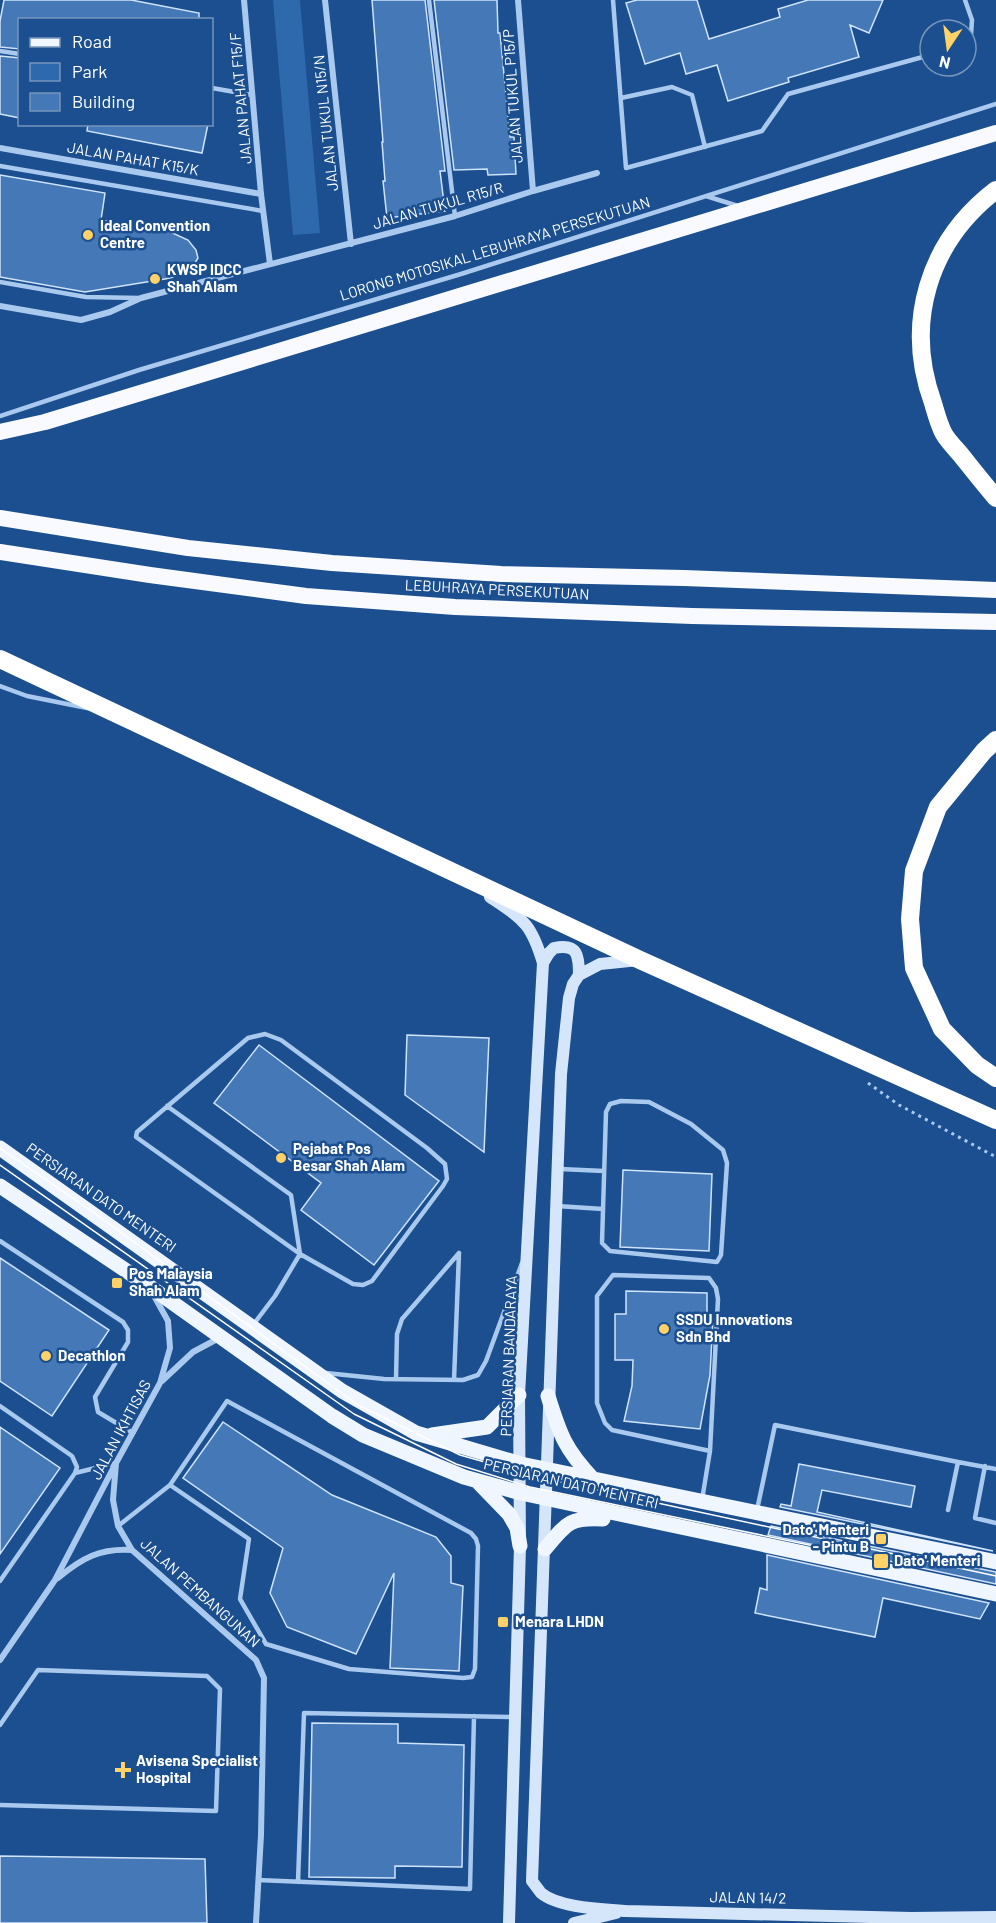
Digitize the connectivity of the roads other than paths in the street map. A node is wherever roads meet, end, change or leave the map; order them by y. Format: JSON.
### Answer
{"nodes":[{"id":1,"x":244,"y":0,"type":"edge"},
{"id":2,"x":325,"y":0,"type":"edge"},
{"id":3,"x":429,"y":0,"type":"edge"},
{"id":4,"x":518,"y":0,"type":"edge"},
{"id":5,"x":613,"y":0,"type":"edge"},
{"id":6,"x":965,"y":0,"type":"edge"},
{"id":7,"x":971,"y":18,"type":"edge"},
{"id":8,"x":0,"y":51,"type":"edge"},
{"id":9,"x":18,"y":54,"type":"edge"},
{"id":10,"x":918,"y":58,"type":"edge"},
{"id":11,"x":213,"y":88,"type":"edge"},
{"id":12,"x":252,"y":95,"type":"junction"},
{"id":13,"x":621,"y":98,"type":"junction"},
{"id":14,"x":996,"y":104,"type":"edge"},
{"id":15,"x":996,"y":133,"type":"edge"},
{"id":16,"x":705,"y":147,"type":"junction"},
{"id":17,"x":0,"y":148,"type":"edge"},
{"id":18,"x":0,"y":166,"type":"edge"},
{"id":19,"x":597,"y":173,"type":"dead end"},
{"id":20,"x":996,"y":190,"type":"edge"},
{"id":21,"x":533,"y":191,"type":"junction"},
{"id":22,"x":261,"y":194,"type":"junction"},
{"id":23,"x":706,"y":196,"type":"junction"},
{"id":24,"x":745,"y":208,"type":"junction"},
{"id":25,"x":263,"y":211,"type":"junction"},
{"id":26,"x":455,"y":216,"type":"junction"},
{"id":27,"x":351,"y":244,"type":"junction"},
{"id":28,"x":270,"y":264,"type":"junction"},
{"id":29,"x":0,"y":282,"type":"edge"},
{"id":30,"x":141,"y":298,"type":"junction"},
{"id":31,"x":0,"y":306,"type":"edge"},
{"id":32,"x":0,"y":416,"type":"edge"},
{"id":33,"x":0,"y":432,"type":"edge"},
{"id":34,"x":996,"y":498,"type":"edge"},
{"id":35,"x":0,"y":518,"type":"edge"},
{"id":36,"x":0,"y":552,"type":"edge"},
{"id":37,"x":996,"y":590,"type":"edge"},
{"id":38,"x":996,"y":622,"type":"edge"},
{"id":39,"x":0,"y":659,"type":"edge"},
{"id":40,"x":0,"y":686,"type":"edge"},
{"id":41,"x":119,"y":715,"type":"junction"},
{"id":42,"x":996,"y":740,"type":"edge"},
{"id":43,"x":449,"y":872,"type":"junction"},
{"id":44,"x":640,"y":960,"type":"junction"},
{"id":45,"x":543,"y":963,"type":"junction"},
{"id":46,"x":579,"y":975,"type":"junction"},
{"id":47,"x":996,"y":1078,"type":"edge"},
{"id":48,"x":167,"y":1106,"type":"junction"},
{"id":49,"x":996,"y":1120,"type":"edge"},
{"id":50,"x":0,"y":1148,"type":"edge"},
{"id":51,"x":557,"y":1169,"type":"junction"},
{"id":52,"x":604,"y":1171,"type":"junction"},
{"id":53,"x":0,"y":1186,"type":"edge"},
{"id":54,"x":556,"y":1206,"type":"junction"},
{"id":55,"x":603,"y":1209,"type":"junction"},
{"id":56,"x":0,"y":1241,"type":"edge"},
{"id":57,"x":528,"y":1247,"type":"junction"},
{"id":58,"x":300,"y":1254,"type":"junction"},
{"id":59,"x":149,"y":1286,"type":"junction"},
{"id":60,"x":251,"y":1327,"type":"junction"},
{"id":61,"x":221,"y":1337,"type":"junction"},
{"id":62,"x":314,"y":1372,"type":"junction"},
{"id":63,"x":396,"y":1379,"type":"junction"},
{"id":64,"x":454,"y":1380,"type":"junction"},
{"id":65,"x":160,"y":1383,"type":"junction"},
{"id":66,"x":519,"y":1395,"type":"junction"},
{"id":67,"x":548,"y":1396,"type":"junction"},
{"id":68,"x":0,"y":1406,"type":"edge"},
{"id":69,"x":133,"y":1433,"type":"junction"},
{"id":70,"x":426,"y":1436,"type":"junction"},
{"id":71,"x":710,"y":1451,"type":"junction"},
{"id":72,"x":958,"y":1462,"type":"junction"},
{"id":73,"x":116,"y":1463,"type":"junction"},
{"id":74,"x":521,"y":1464,"type":"junction"},
{"id":75,"x":985,"y":1466,"type":"junction"},
{"id":76,"x":996,"y":1468,"type":"edge"},
{"id":77,"x":547,"y":1469,"type":"junction"},
{"id":78,"x":75,"y":1473,"type":"junction"},
{"id":79,"x":593,"y":1479,"type":"junction"},
{"id":80,"x":476,"y":1481,"type":"junction"},
{"id":81,"x":170,"y":1485,"type":"junction"},
{"id":82,"x":521,"y":1493,"type":"junction"},
{"id":83,"x":546,"y":1499,"type":"junction"},
{"id":84,"x":702,"y":1502,"type":"junction"},
{"id":85,"x":948,"y":1510,"type":"dead end"},
{"id":86,"x":757,"y":1513,"type":"junction"},
{"id":87,"x":648,"y":1521,"type":"junction"},
{"id":88,"x":996,"y":1523,"type":"edge"},
{"id":89,"x":117,"y":1526,"type":"junction"},
{"id":90,"x":520,"y":1546,"type":"junction"},
{"id":91,"x":545,"y":1549,"type":"junction"},
{"id":92,"x":132,"y":1550,"type":"junction"},
{"id":93,"x":996,"y":1562,"type":"edge"},
{"id":94,"x":55,"y":1580,"type":"junction"},
{"id":95,"x":0,"y":1581,"type":"edge"},
{"id":96,"x":996,"y":1594,"type":"edge"},
{"id":97,"x":0,"y":1660,"type":"edge"},
{"id":98,"x":474,"y":1716,"type":"junction"},
{"id":99,"x":515,"y":1717,"type":"junction"},
{"id":100,"x":0,"y":1725,"type":"edge"},
{"id":101,"x":0,"y":1805,"type":"edge"},
{"id":102,"x":258,"y":1880,"type":"junction"},
{"id":103,"x":297,"y":1882,"type":"junction"},
{"id":104,"x":626,"y":1911,"type":"junction"},
{"id":105,"x":679,"y":1917,"type":"edge"},
{"id":106,"x":996,"y":1917,"type":"edge"},
{"id":107,"x":840,"y":1919,"type":"edge"},
{"id":108,"x":915,"y":1920,"type":"edge"},
{"id":109,"x":256,"y":1923,"type":"edge"},
{"id":110,"x":508,"y":1923,"type":"edge"},
{"id":111,"x":574,"y":1923,"type":"edge"}],
"edges":[{"from":1,"to":12,"type":"street","name":"JALAN PAHAT F15/F"},
{"from":2,"to":27,"type":"street","name":"JALAN TUKUL N15/N"},
{"from":3,"to":26,"type":"lane"},
{"from":4,"to":21,"type":"street","name":"JALAN TUKUL P15/P"},
{"from":5,"to":13,"type":"lane"},
{"from":6,"to":7,"type":"lane"},
{"from":8,"to":9,"type":"lane"},
{"from":10,"to":16,"type":"lane"},
{"from":11,"to":12,"type":"lane"},
{"from":12,"to":22,"type":"street","name":"JALAN PAHAT F15/F"},
{"from":13,"to":16,"type":"lane"},
{"from":13,"to":16,"type":"lane"},
{"from":14,"to":23,"type":"lane","name":"LORONG MOTOSIKAL LEBUHRAYA PERSEKUTUAN"},
{"from":15,"to":24,"type":"highway"},
{"from":17,"to":22,"type":"street","name":"JALAN PAHAT K15/K"},
{"from":18,"to":25,"type":"lane"},
{"from":19,"to":21,"type":"street","name":"JALAN TUKUL R15/R"},
{"from":20,"to":34,"type":"highway"},
{"from":21,"to":26,"type":"street","name":"JALAN TUKUL R15/R"},
{"from":22,"to":25,"type":"street","name":"JALAN PAHAT F15/F"},
{"from":23,"to":24,"type":"lane"},
{"from":23,"to":32,"type":"lane","name":"LORONG MOTOSIKAL LEBUHRAYA PERSEKUTUAN"},
{"from":24,"to":33,"type":"highway"},
{"from":25,"to":28,"type":"street","name":"JALAN PAHAT F15/F"},
{"from":26,"to":27,"type":"street","name":"JALAN TUKUL R15/R"},
{"from":27,"to":28,"type":"street","name":"JALAN TUKUL R15/R"},
{"from":28,"to":30,"type":"street","name":"JALAN TUKUL R15/R"},
{"from":29,"to":30,"type":"lane"},
{"from":30,"to":31,"type":"street","name":"JALAN TUKUL R15/R"},
{"from":35,"to":37,"type":"highway","name":"LEBUHRAYA PERSEKUTUAN"},
{"from":36,"to":38,"type":"highway","name":"LEBUHRAYA PERSEKUTUAN"},
{"from":39,"to":41,"type":"highway"},
{"from":40,"to":41,"type":"lane"},
{"from":41,"to":43,"type":"highway"},
{"from":42,"to":47,"type":"highway"},
{"from":43,"to":44,"type":"highway"},
{"from":43,"to":45,"type":"main road","name":"PERSIARAN BANDARAYA"},
{"from":44,"to":46,"type":"main road"},
{"from":44,"to":49,"type":"highway"},
{"from":45,"to":46,"type":"main road"},
{"from":45,"to":57,"type":"main road","name":"PERSIARAN BANDARAYA"},
{"from":46,"to":51,"type":"main road"},
{"from":48,"to":58,"type":"lane"},
{"from":48,"to":58,"type":"lane"},
{"from":48,"to":58,"type":"lane"},
{"from":50,"to":60,"type":"main road","name":"PERSIARAN DATO MENTERI"},
{"from":51,"to":52,"type":"lane"},
{"from":51,"to":54,"type":"main road"},
{"from":52,"to":55,"type":"lane"},
{"from":52,"to":55,"type":"lane"},
{"from":53,"to":59,"type":"main road","name":"PERSIARAN DATO MENTERI"},
{"from":54,"to":55,"type":"lane"},
{"from":54,"to":67,"type":"main road"},
{"from":56,"to":69,"type":"lane"},
{"from":57,"to":64,"type":"lane"},
{"from":57,"to":66,"type":"main road","name":"PERSIARAN BANDARAYA"},
{"from":58,"to":60,"type":"lane"},
{"from":59,"to":61,"type":"main road","name":"PERSIARAN DATO MENTERI"},
{"from":59,"to":65,"type":"street","name":"JALAN IKHTISAS"},
{"from":60,"to":62,"type":"main road","name":"PERSIARAN DATO MENTERI"},
{"from":61,"to":65,"type":"street"},
{"from":61,"to":80,"type":"main road","name":"PERSIARAN DATO MENTERI"},
{"from":62,"to":63,"type":"lane"},
{"from":62,"to":70,"type":"main road","name":"PERSIARAN DATO MENTERI"},
{"from":63,"to":64,"type":"lane"},
{"from":63,"to":64,"type":"lane"},
{"from":65,"to":69,"type":"street","name":"JALAN IKHTISAS"},
{"from":66,"to":70,"type":"main road"},
{"from":66,"to":74,"type":"main road","name":"PERSIARAN BANDARAYA"},
{"from":67,"to":77,"type":"main road"},
{"from":67,"to":79,"type":"main road"},
{"from":68,"to":78,"type":"lane"},
{"from":69,"to":73,"type":"street","name":"JALAN IKHTISAS"},
{"from":70,"to":74,"type":"main road","name":"PERSIARAN DATO MENTERI"},
{"from":71,"to":71,"type":"lane"},
{"from":71,"to":84,"type":"lane"},
{"from":72,"to":75,"type":"lane"},
{"from":72,"to":85,"type":"lane"},
{"from":72,"to":86,"type":"lane"},
{"from":73,"to":78,"type":"lane"},
{"from":73,"to":89,"type":"street","name":"JALAN PEMBANGUNAN"},
{"from":73,"to":94,"type":"street","name":"JALAN IKHTISAS"},
{"from":74,"to":77,"type":"main road","name":"PERSIARAN DATO MENTERI"},
{"from":74,"to":82,"type":"main road","name":"PERSIARAN BANDARAYA"},
{"from":75,"to":76,"type":"lane"},
{"from":75,"to":88,"type":"lane"},
{"from":77,"to":79,"type":"main road","name":"PERSIARAN DATO MENTERI"},
{"from":77,"to":83,"type":"main road"},
{"from":78,"to":95,"type":"lane"},
{"from":79,"to":84,"type":"main road","name":"PERSIARAN DATO MENTERI"},
{"from":80,"to":82,"type":"main road","name":"PERSIARAN DATO MENTERI"},
{"from":80,"to":90,"type":"main road"},
{"from":81,"to":81,"type":"lane"},
{"from":81,"to":89,"type":"lane"},
{"from":82,"to":83,"type":"main road","name":"PERSIARAN DATO MENTERI"},
{"from":82,"to":90,"type":"main road","name":"PERSIARAN BANDARAYA"},
{"from":83,"to":87,"type":"main road","name":"PERSIARAN DATO MENTERI"},
{"from":83,"to":91,"type":"main road"},
{"from":84,"to":86,"type":"main road","name":"PERSIARAN DATO MENTERI"},
{"from":86,"to":93,"type":"main road","name":"PERSIARAN DATO MENTERI"},
{"from":87,"to":91,"type":"main road"},
{"from":87,"to":96,"type":"main road","name":"PERSIARAN DATO MENTERI"},
{"from":89,"to":92,"type":"street","name":"JALAN PEMBANGUNAN"},
{"from":90,"to":99,"type":"main road","name":"PERSIARAN BANDARAYA"},
{"from":91,"to":104,"type":"main road","name":"JALAN 14/2"},
{"from":92,"to":94,"type":"street","name":"JALAN IKHTISAS"},
{"from":92,"to":102,"type":"street","name":"JALAN PEMBANGUNAN"},
{"from":94,"to":97,"type":"street","name":"JALAN IKHTISAS"},
{"from":98,"to":99,"type":"lane"},
{"from":98,"to":103,"type":"lane"},
{"from":98,"to":103,"type":"lane"},
{"from":99,"to":110,"type":"main road","name":"PERSIARAN BANDARAYA"},
{"from":100,"to":101,"type":"lane"},
{"from":102,"to":103,"type":"lane"},
{"from":102,"to":109,"type":"street","name":"JALAN PEMBANGUNAN"},
{"from":104,"to":105,"type":"main road","name":"JALAN 14/2"},
{"from":104,"to":111,"type":"main road"},
{"from":105,"to":107,"type":"main road","name":"JALAN 14/2"},
{"from":106,"to":108,"type":"main road","name":"JALAN 14/2"},
{"from":107,"to":108,"type":"main road","name":"JALAN 14/2"}]}
